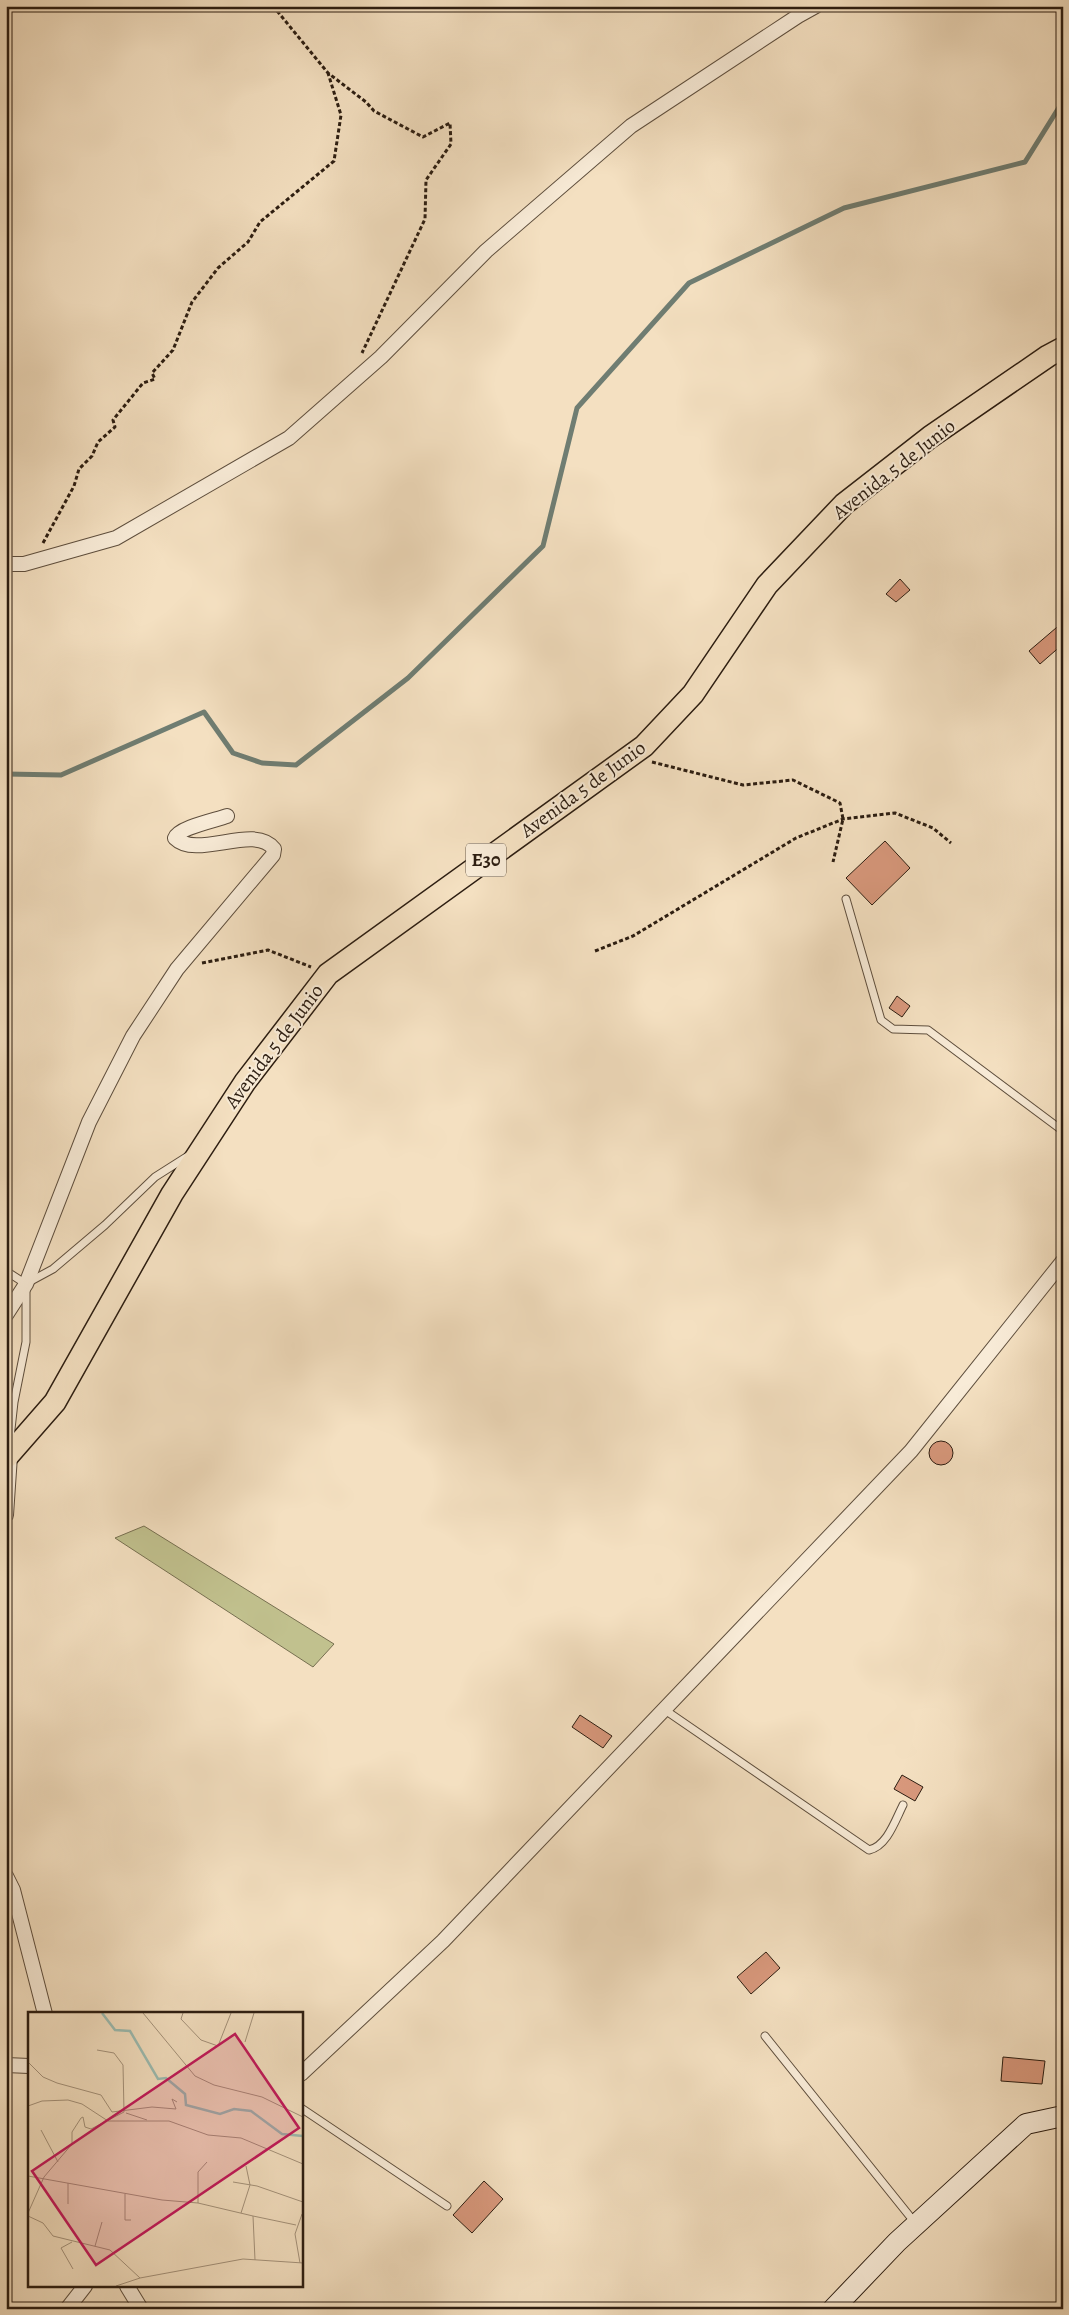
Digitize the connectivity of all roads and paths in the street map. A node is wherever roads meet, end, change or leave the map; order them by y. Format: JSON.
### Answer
{"nodes":[{"id":1,"x":272,"y":6,"type":"edge"},
{"id":2,"x":816,"y":6,"type":"edge"},
{"id":3,"x":328,"y":73,"type":"junction"},
{"id":4,"x":1063,"y":348,"type":"edge"},
{"id":5,"x":346,"y":388,"type":"junction"},
{"id":6,"x":34,"y":561,"type":"junction"},
{"id":7,"x":6,"y":564,"type":"edge"},
{"id":8,"x":630,"y":756,"type":"junction"},
{"id":9,"x":227,"y":816,"type":"dead end"},
{"id":10,"x":843,"y":819,"type":"junction"},
{"id":11,"x":950,"y":843,"type":"dead end"},
{"id":12,"x":833,"y":862,"type":"dead end"},
{"id":13,"x":846,"y":899,"type":"dead end"},
{"id":14,"x":595,"y":952,"type":"dead end"},
{"id":15,"x":177,"y":968,"type":"junction"},
{"id":16,"x":328,"y":974,"type":"junction"},
{"id":17,"x":1063,"y":1131,"type":"edge"},
{"id":18,"x":202,"y":1146,"type":"junction"},
{"id":19,"x":1063,"y":1261,"type":"edge"},
{"id":20,"x":6,"y":1271,"type":"edge"},
{"id":21,"x":26,"y":1284,"type":"junction"},
{"id":22,"x":6,"y":1315,"type":"edge"},
{"id":23,"x":8,"y":1457,"type":"edge"},
{"id":24,"x":6,"y":1515,"type":"edge"},
{"id":25,"x":665,"y":1710,"type":"junction"},
{"id":26,"x":904,"y":1805,"type":"dead end"},
{"id":27,"x":6,"y":1876,"type":"edge"},
{"id":28,"x":44,"y":2012,"type":"edge"},
{"id":29,"x":765,"y":2036,"type":"dead end"},
{"id":30,"x":6,"y":2065,"type":"edge"},
{"id":31,"x":28,"y":2066,"type":"edge"},
{"id":32,"x":302,"y":2073,"type":"edge"},
{"id":33,"x":302,"y":2109,"type":"edge"},
{"id":34,"x":1063,"y":2116,"type":"edge"},
{"id":35,"x":447,"y":2206,"type":"dead end"},
{"id":36,"x":916,"y":2225,"type":"junction"},
{"id":37,"x":83,"y":2288,"type":"edge"},
{"id":38,"x":128,"y":2288,"type":"edge"},
{"id":39,"x":67,"y":2309,"type":"edge"},
{"id":40,"x":141,"y":2309,"type":"edge"},
{"id":41,"x":833,"y":2309,"type":"edge"}],
"edges":[{"from":1,"to":3,"type":"path"},
{"from":2,"to":5,"type":"street"},
{"from":3,"to":5,"type":"path"},
{"from":3,"to":6,"type":"path"},
{"from":4,"to":8,"type":"main road","name":"Avenida 5 de Junio","number":"E30"},
{"from":5,"to":6,"type":"street"},
{"from":6,"to":7,"type":"street"},
{"from":8,"to":10,"type":"path"},
{"from":8,"to":16,"type":"main road","name":"Avenida 5 de Junio","number":"E30"},
{"from":9,"to":15,"type":"street"},
{"from":10,"to":11,"type":"path"},
{"from":10,"to":12,"type":"path"},
{"from":10,"to":14,"type":"path"},
{"from":13,"to":17,"type":"lane"},
{"from":15,"to":16,"type":"path"},
{"from":15,"to":21,"type":"street"},
{"from":16,"to":18,"type":"main road","name":"Avenida 5 de Junio","number":"E30"},
{"from":18,"to":21,"type":"lane"},
{"from":18,"to":23,"type":"main road","name":"Avenida 5 de Junio","number":"E30"},
{"from":19,"to":25,"type":"street"},
{"from":20,"to":21,"type":"lane"},
{"from":21,"to":22,"type":"street"},
{"from":21,"to":23,"type":"lane"},
{"from":23,"to":24,"type":"street"},
{"from":25,"to":26,"type":"lane"},
{"from":25,"to":32,"type":"street"},
{"from":27,"to":28,"type":"street"},
{"from":29,"to":36,"type":"lane"},
{"from":30,"to":31,"type":"street"},
{"from":33,"to":35,"type":"lane"},
{"from":34,"to":36,"type":"street"},
{"from":36,"to":41,"type":"street"},
{"from":37,"to":39,"type":"street"},
{"from":38,"to":40,"type":"street"}]}
